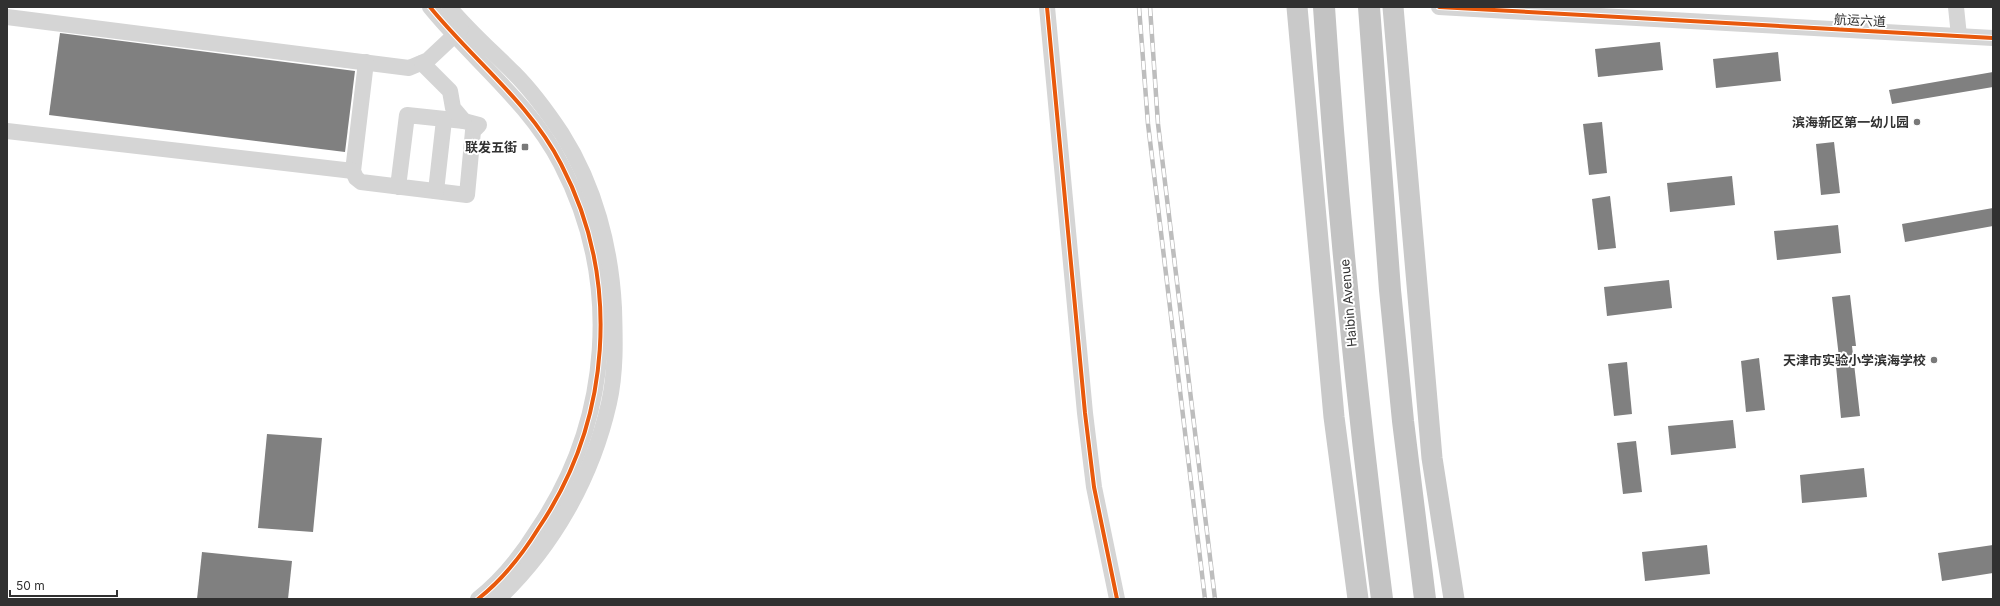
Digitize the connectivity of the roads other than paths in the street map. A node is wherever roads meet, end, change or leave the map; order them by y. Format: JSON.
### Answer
{"nodes":[{"id":1,"x":430,"y":7,"type":"edge"},
{"id":2,"x":450,"y":7,"type":"edge"},
{"id":3,"x":1047,"y":7,"type":"edge"},
{"id":4,"x":1297,"y":7,"type":"edge"},
{"id":5,"x":1324,"y":7,"type":"edge"},
{"id":6,"x":1369,"y":7,"type":"edge"},
{"id":7,"x":1393,"y":7,"type":"edge"},
{"id":8,"x":1438,"y":7,"type":"edge"},
{"id":9,"x":1956,"y":7,"type":"edge"},
{"id":10,"x":7,"y":17,"type":"edge"},
{"id":11,"x":459,"y":30,"type":"junction"},
{"id":12,"x":1959,"y":36,"type":"junction"},
{"id":13,"x":1993,"y":38,"type":"edge"},
{"id":14,"x":366,"y":62,"type":"junction"},
{"id":15,"x":422,"y":63,"type":"junction"},
{"id":16,"x":444,"y":120,"type":"junction"},
{"id":17,"x":464,"y":121,"type":"junction"},
{"id":18,"x":7,"y":131,"type":"edge"},
{"id":19,"x":353,"y":171,"type":"junction"},
{"id":20,"x":398,"y":187,"type":"junction"},
{"id":21,"x":436,"y":191,"type":"junction"},
{"id":22,"x":502,"y":594,"type":"edge"},
{"id":23,"x":478,"y":599,"type":"edge"},
{"id":24,"x":1117,"y":599,"type":"edge"},
{"id":25,"x":1358,"y":599,"type":"edge"},
{"id":26,"x":1382,"y":599,"type":"edge"},
{"id":27,"x":1425,"y":599,"type":"edge"},
{"id":28,"x":1454,"y":599,"type":"edge"}],
"edges":[{"from":1,"to":11,"type":"street"},
{"from":2,"to":11,"type":"street"},
{"from":3,"to":24,"type":"street"},
{"from":4,"to":25,"type":"main road"},
{"from":5,"to":26,"type":"highway","name":"Haibin Avenue"},
{"from":6,"to":27,"type":"highway"},
{"from":7,"to":28,"type":"main road"},
{"from":8,"to":12,"type":"street","name":"航运六道"},
{"from":9,"to":12,"type":"street"},
{"from":10,"to":14,"type":"street"},
{"from":11,"to":15,"type":"street"},
{"from":11,"to":22,"type":"street"},
{"from":12,"to":13,"type":"street","name":"航运六道"},
{"from":14,"to":15,"type":"street"},
{"from":14,"to":19,"type":"street"},
{"from":15,"to":17,"type":"street"},
{"from":16,"to":17,"type":"street"},
{"from":16,"to":20,"type":"street"},
{"from":16,"to":21,"type":"street"},
{"from":17,"to":21,"type":"street"},
{"from":18,"to":19,"type":"street"},
{"from":19,"to":20,"type":"street"},
{"from":20,"to":21,"type":"street"},
{"from":22,"to":23,"type":"street"}]}
